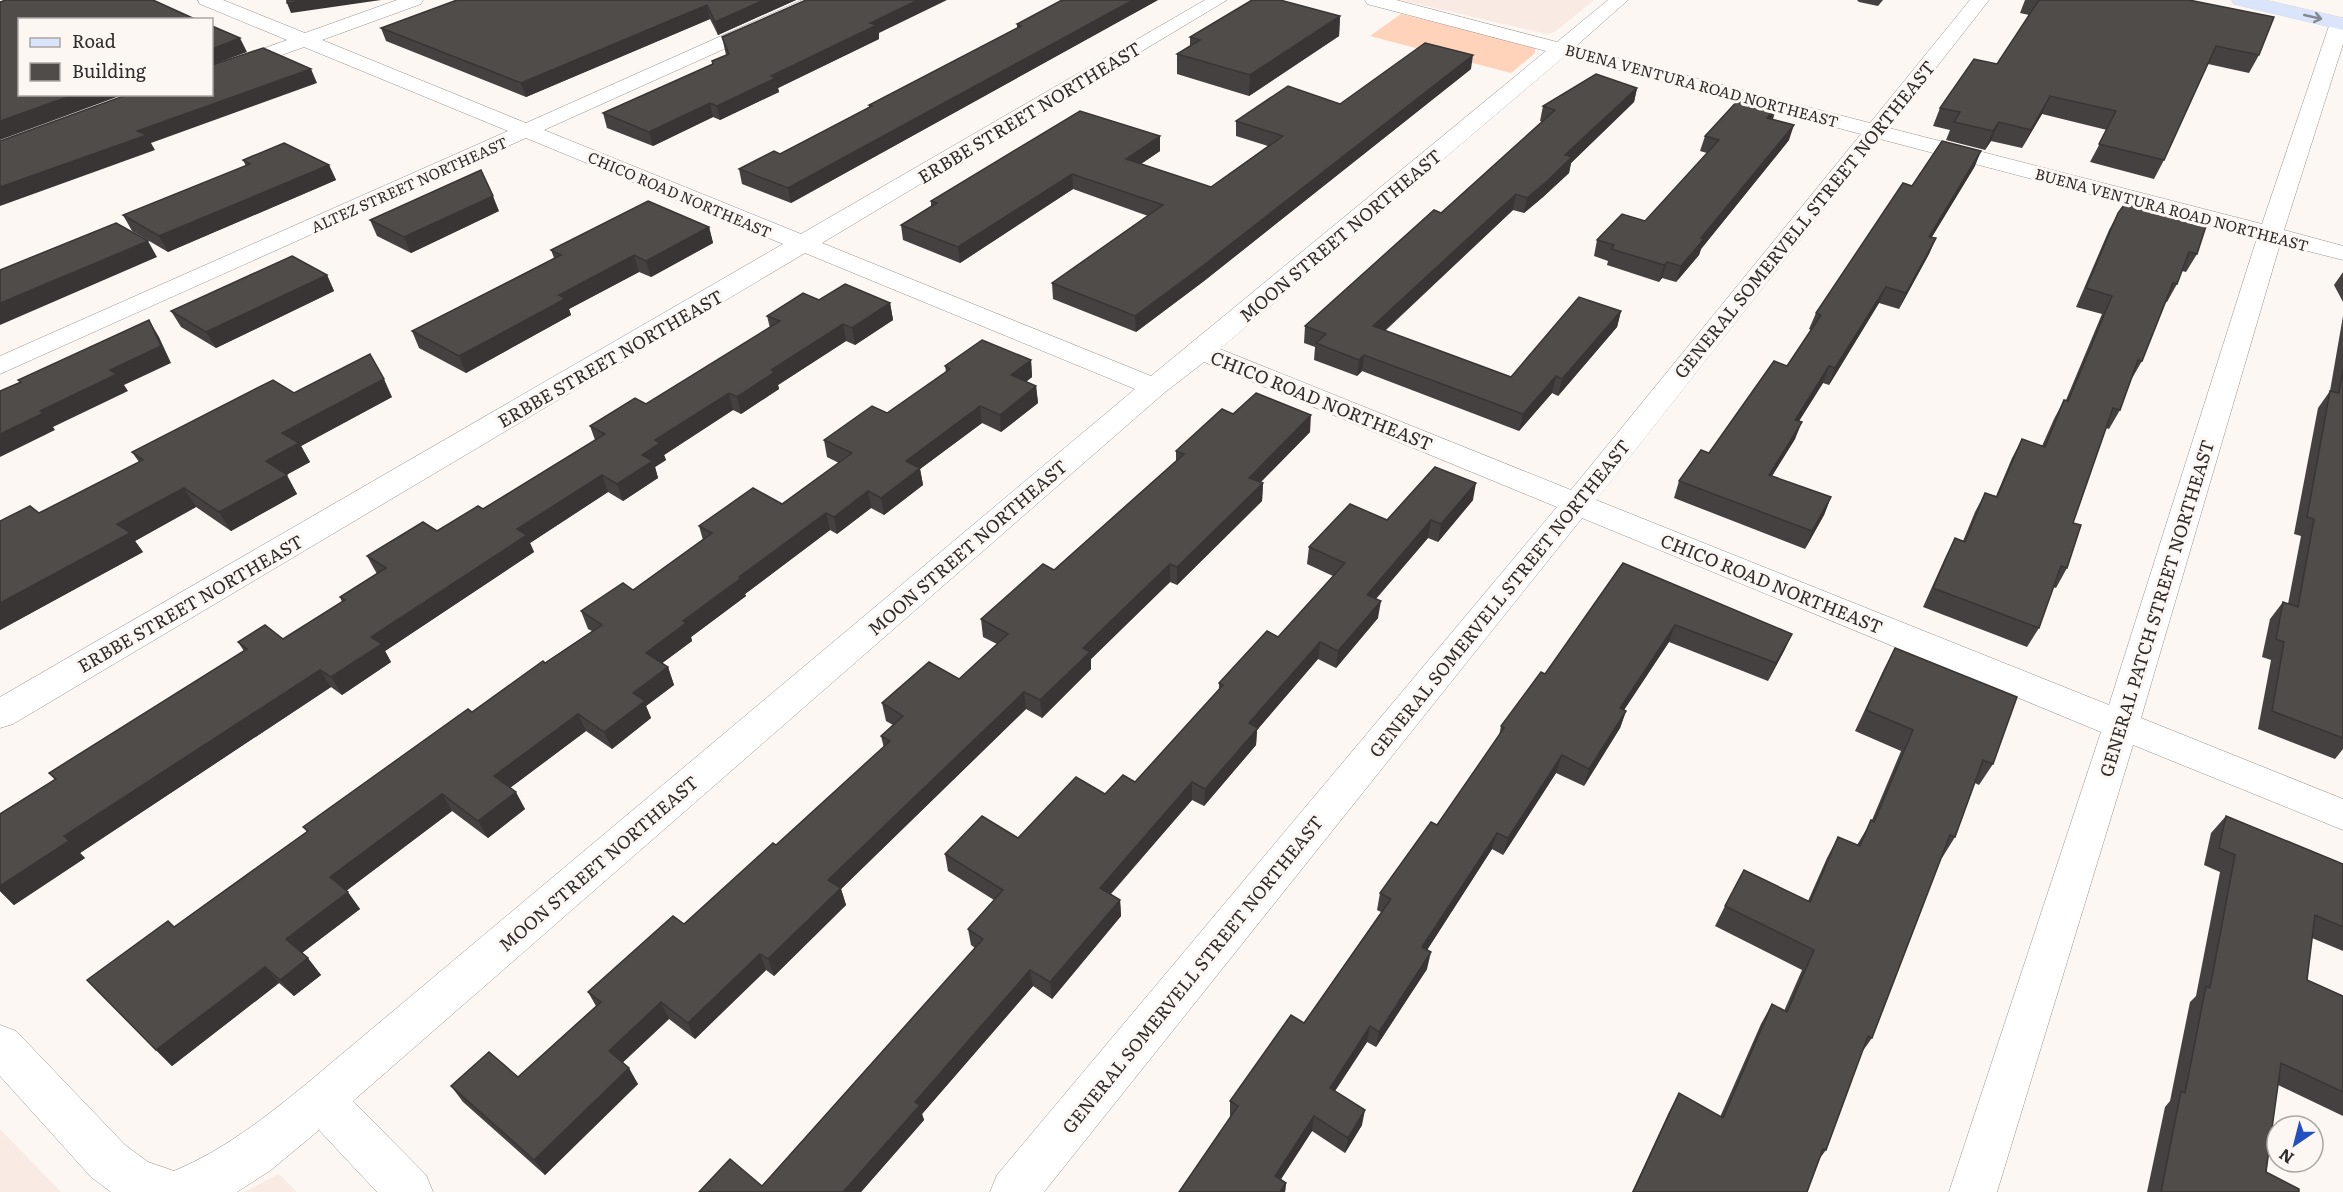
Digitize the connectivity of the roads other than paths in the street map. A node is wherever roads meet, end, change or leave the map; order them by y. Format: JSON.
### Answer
{"nodes":[{"id":1,"x":207,"y":0,"type":"edge"},
{"id":2,"x":414,"y":0,"type":"edge"},
{"id":3,"x":817,"y":0,"type":"edge"},
{"id":4,"x":1218,"y":0,"type":"edge"},
{"id":5,"x":1374,"y":0,"type":"edge"},
{"id":6,"x":1619,"y":0,"type":"edge"},
{"id":7,"x":1980,"y":0,"type":"edge"},
{"id":8,"x":2241,"y":0,"type":"edge"},
{"id":9,"x":2317,"y":0,"type":"edge"},
{"id":10,"x":2342,"y":18,"type":"edge"},
{"id":11,"x":305,"y":40,"type":"junction"},
{"id":12,"x":1563,"y":48,"type":"junction"},
{"id":13,"x":213,"y":74,"type":"edge"},
{"id":14,"x":529,"y":130,"type":"junction"},
{"id":15,"x":1874,"y":132,"type":"junction"},
{"id":16,"x":2271,"y":234,"type":"junction"},
{"id":17,"x":803,"y":245,"type":"junction"},
{"id":18,"x":2343,"y":254,"type":"edge"},
{"id":19,"x":1201,"y":351,"type":"junction"},
{"id":20,"x":0,"y":366,"type":"edge"},
{"id":21,"x":1154,"y":387,"type":"junction"},
{"id":22,"x":1577,"y":504,"type":"junction"},
{"id":23,"x":0,"y":714,"type":"edge"},
{"id":24,"x":2121,"y":725,"type":"junction"},
{"id":25,"x":2343,"y":815,"type":"edge"},
{"id":26,"x":0,"y":1045,"type":"edge"},
{"id":27,"x":321,"y":1101,"type":"junction"},
{"id":28,"x":167,"y":1192,"type":"edge"},
{"id":29,"x":180,"y":1192,"type":"edge"},
{"id":30,"x":409,"y":1192,"type":"edge"},
{"id":31,"x":1014,"y":1192,"type":"edge"},
{"id":32,"x":1973,"y":1192,"type":"edge"}],
"edges":[{"from":1,"to":11,"type":"street","name":"CHICO ROAD NORTHEAST"},
{"from":2,"to":11,"type":"street"},
{"from":3,"to":14,"type":"street","name":"ALTEZ STREET NORTHEAST"},
{"from":4,"to":17,"type":"street","name":"ERBBE STREET NORTHEAST"},
{"from":5,"to":12,"type":"street","name":"BUENA VENTURA ROAD NORTHEAST"},
{"from":6,"to":12,"type":"street","name":"MOON STREET NORTHEAST"},
{"from":7,"to":15,"type":"street","name":"GENERAL SOMERVELL STREET NORTHEAST"},
{"from":8,"to":10,"type":"main road","one_way":true},
{"from":9,"to":10,"type":"main road"},
{"from":10,"to":16,"type":"street","name":"GENERAL PATCH STREET NORTHEAST"},
{"from":11,"to":13,"type":"street"},
{"from":11,"to":14,"type":"street","name":"CHICO ROAD NORTHEAST"},
{"from":12,"to":15,"type":"street","name":"BUENA VENTURA ROAD NORTHEAST"},
{"from":12,"to":19,"type":"street","name":"MOON STREET NORTHEAST"},
{"from":14,"to":17,"type":"street","name":"CHICO ROAD NORTHEAST"},
{"from":14,"to":20,"type":"street","name":"ALTEZ STREET NORTHEAST"},
{"from":15,"to":16,"type":"street","name":"BUENA VENTURA ROAD NORTHEAST"},
{"from":15,"to":22,"type":"street","name":"GENERAL SOMERVELL STREET NORTHEAST"},
{"from":16,"to":18,"type":"street","name":"BUENA VENTURA ROAD NORTHEAST"},
{"from":16,"to":24,"type":"street","name":"GENERAL PATCH STREET NORTHEAST"},
{"from":17,"to":21,"type":"street","name":"CHICO ROAD NORTHEAST"},
{"from":17,"to":23,"type":"street","name":"ERBBE STREET NORTHEAST"},
{"from":19,"to":21,"type":"street","name":"MOON STREET NORTHEAST"},
{"from":19,"to":22,"type":"street","name":"CHICO ROAD NORTHEAST"},
{"from":21,"to":27,"type":"street","name":"MOON STREET NORTHEAST"},
{"from":22,"to":24,"type":"street","name":"CHICO ROAD NORTHEAST"},
{"from":22,"to":31,"type":"street","name":"GENERAL SOMERVELL STREET NORTHEAST"},
{"from":24,"to":25,"type":"street","name":"CHICO ROAD NORTHEAST"},
{"from":24,"to":32,"type":"street","name":"GENERAL PATCH STREET NORTHEAST"},
{"from":26,"to":28,"type":"street"},
{"from":27,"to":29,"type":"street","name":"MOON STREET NORTHEAST"},
{"from":27,"to":30,"type":"street"}]}
